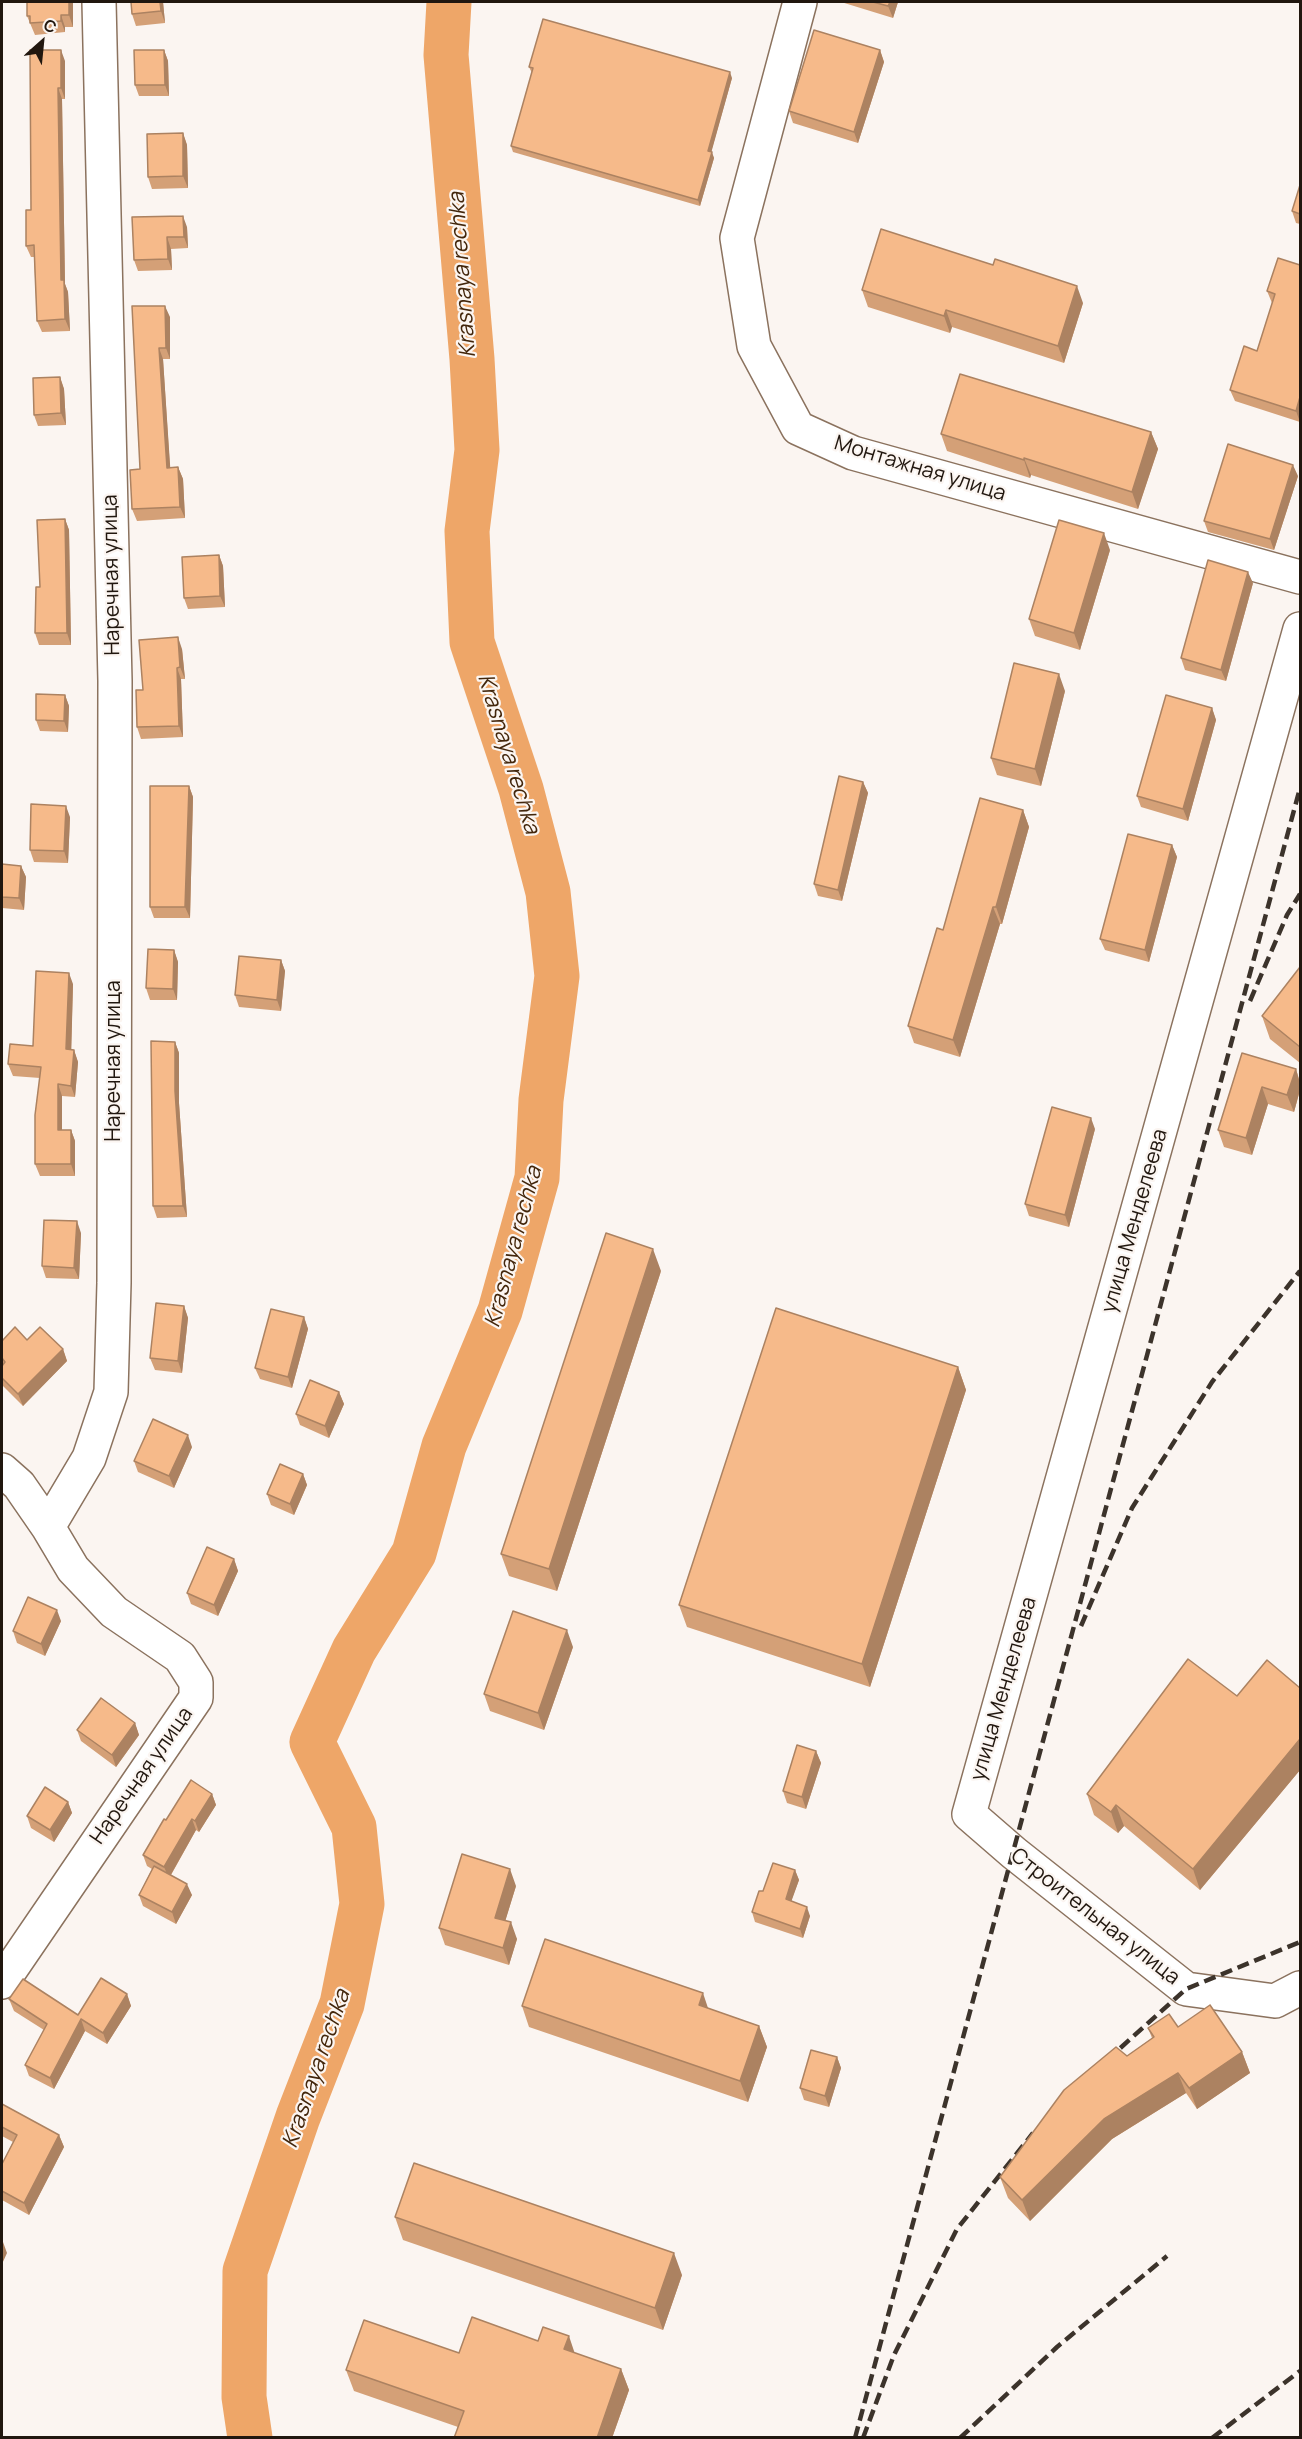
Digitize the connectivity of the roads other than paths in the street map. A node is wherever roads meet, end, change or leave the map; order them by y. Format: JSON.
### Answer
{"nodes":[{"id":1,"x":99,"y":2,"type":"edge"},
{"id":2,"x":800,"y":2,"type":"edge"},
{"id":3,"x":1300,"y":577,"type":"edge"},
{"id":4,"x":1300,"y":629,"type":"edge"},
{"id":5,"x":2,"y":1470,"type":"edge"},
{"id":6,"x":48,"y":1527,"type":"junction"},
{"id":7,"x":969,"y":1814,"type":"joint"},
{"id":8,"x":2,"y":1982,"type":"edge"},
{"id":9,"x":1300,"y":1988,"type":"edge"}],
"edges":[{"from":1,"to":6,"type":"street","name":"Наречная улица"},
{"from":2,"to":3,"type":"street","name":"Монтажная улица"},
{"from":4,"to":7,"type":"street","name":"улица Менделеева"},
{"from":5,"to":6,"type":"street"},
{"from":6,"to":8,"type":"street","name":"Наречная улица"},
{"from":7,"to":9,"type":"street","name":"Строительная улица"}]}
